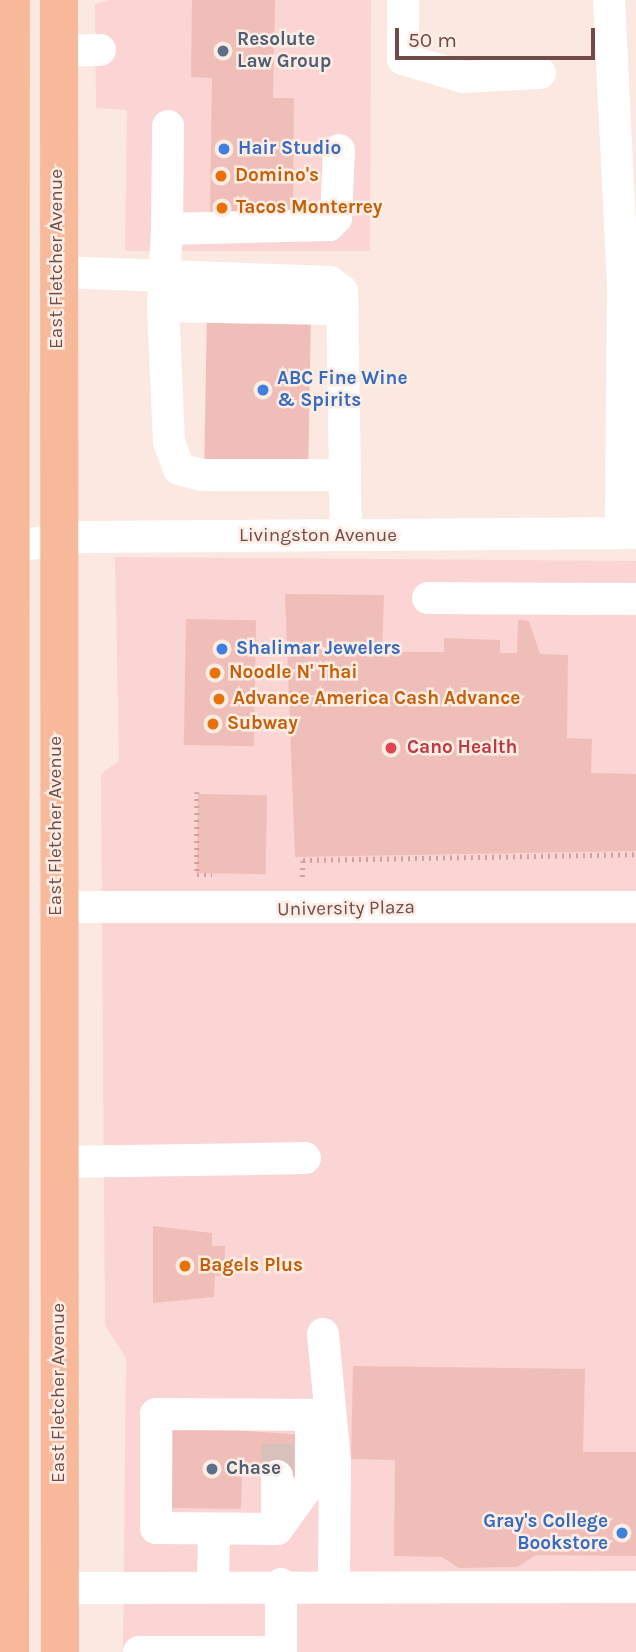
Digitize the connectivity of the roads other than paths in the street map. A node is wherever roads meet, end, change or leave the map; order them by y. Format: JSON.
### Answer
{"nodes":[{"id":1,"x":11,"y":0,"type":"edge"},
{"id":2,"x":59,"y":0,"type":"edge"},
{"id":3,"x":403,"y":0,"type":"edge"},
{"id":4,"x":608,"y":0,"type":"edge"},
{"id":5,"x":100,"y":50,"type":"dead end"},
{"id":6,"x":58,"y":51,"type":"junction"},
{"id":7,"x":6,"y":54,"type":"edge"},
{"id":8,"x":540,"y":73,"type":"dead end"},
{"id":9,"x":168,"y":126,"type":"dead end"},
{"id":10,"x":339,"y":149,"type":"dead end"},
{"id":11,"x":167,"y":229,"type":"junction"},
{"id":12,"x":57,"y":272,"type":"junction"},
{"id":13,"x":163,"y":292,"type":"junction"},
{"id":14,"x":345,"y":475,"type":"junction"},
{"id":15,"x":628,"y":533,"type":"edge"},
{"id":16,"x":346,"y":536,"type":"junction"},
{"id":17,"x":56,"y":542,"type":"junction"},
{"id":18,"x":7,"y":547,"type":"edge"},
{"id":19,"x":428,"y":598,"type":"dead end"},
{"id":20,"x":636,"y":599,"type":"edge"},
{"id":21,"x":57,"y":907,"type":"junction"},
{"id":22,"x":636,"y":907,"type":"edge"},
{"id":23,"x":9,"y":1038,"type":"junction"},
{"id":24,"x":0,"y":1079,"type":"edge"},
{"id":25,"x":305,"y":1158,"type":"dead end"},
{"id":26,"x":58,"y":1162,"type":"junction"},
{"id":27,"x":6,"y":1296,"type":"edge"},
{"id":28,"x":323,"y":1334,"type":"dead end"},
{"id":29,"x":321,"y":1415,"type":"junction"},
{"id":30,"x":277,"y":1476,"type":"tunnel mouth"},
{"id":31,"x":214,"y":1529,"type":"junction"},
{"id":32,"x":277,"y":1529,"type":"junction"},
{"id":33,"x":281,"y":1584,"type":"junction"},
{"id":34,"x":334,"y":1585,"type":"junction"},
{"id":35,"x":213,"y":1586,"type":"junction"},
{"id":36,"x":60,"y":1587,"type":"junction"},
{"id":37,"x":636,"y":1587,"type":"edge"},
{"id":38,"x":10,"y":1652,"type":"edge"},
{"id":39,"x":60,"y":1652,"type":"edge"},
{"id":40,"x":139,"y":1652,"type":"edge"}],
"edges":[{"from":1,"to":7,"type":"main road"},
{"from":2,"to":6,"type":"main road","name":"East Fletcher Avenue"},
{"from":3,"to":8,"type":"street"},
{"from":4,"to":15,"type":"street"},
{"from":5,"to":6,"type":"street"},
{"from":6,"to":12,"type":"main road","name":"East Fletcher Avenue"},
{"from":7,"to":18,"type":"main road"},
{"from":9,"to":11,"type":"street"},
{"from":10,"to":11,"type":"street"},
{"from":11,"to":13,"type":"street"},
{"from":12,"to":13,"type":"street"},
{"from":12,"to":17,"type":"main road","name":"East Fletcher Avenue"},
{"from":13,"to":14,"type":"street"},
{"from":13,"to":14,"type":"street"},
{"from":14,"to":16,"type":"street"},
{"from":15,"to":16,"type":"street","name":"Livingston Avenue"},
{"from":16,"to":17,"type":"street","name":"Livingston Avenue"},
{"from":17,"to":18,"type":"street","name":"Livingston Avenue"},
{"from":17,"to":21,"type":"main road","name":"East Fletcher Avenue"},
{"from":18,"to":23,"type":"main road"},
{"from":19,"to":20,"type":"street"},
{"from":21,"to":22,"type":"street","name":"University Plaza"},
{"from":21,"to":26,"type":"main road","name":"East Fletcher Avenue"},
{"from":23,"to":24,"type":"street"},
{"from":23,"to":27,"type":"main road"},
{"from":25,"to":26,"type":"street"},
{"from":26,"to":36,"type":"main road","name":"East Fletcher Avenue"},
{"from":27,"to":36,"type":"main road"},
{"from":27,"to":38,"type":"main road"},
{"from":28,"to":29,"type":"street"},
{"from":29,"to":31,"type":"street"},
{"from":29,"to":32,"type":"street"},
{"from":29,"to":34,"type":"street"},
{"from":30,"to":32,"type":"street"},
{"from":31,"to":32,"type":"street"},
{"from":31,"to":35,"type":"street"},
{"from":33,"to":34,"type":"street"},
{"from":33,"to":35,"type":"street"},
{"from":33,"to":40,"type":"street"},
{"from":34,"to":37,"type":"street"},
{"from":35,"to":36,"type":"street"},
{"from":36,"to":39,"type":"main road","name":"East Fletcher Avenue"}]}
